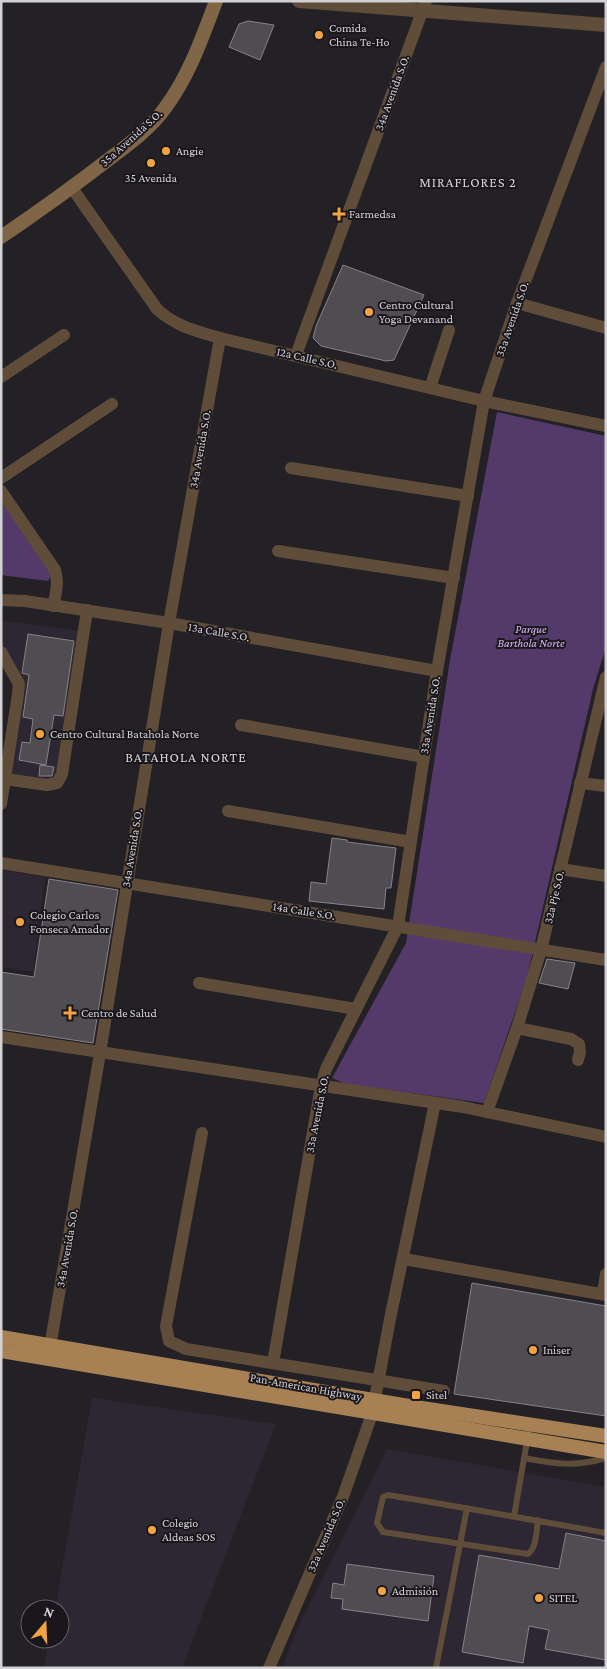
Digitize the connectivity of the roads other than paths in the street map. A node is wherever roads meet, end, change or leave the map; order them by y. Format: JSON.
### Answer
{"nodes":[{"id":1,"x":216,"y":1,"type":"edge"},
{"id":2,"x":299,"y":1,"type":"edge"},
{"id":3,"x":424,"y":6,"type":"edge"},
{"id":4,"x":606,"y":25,"type":"edge"},
{"id":5,"x":606,"y":67,"type":"edge"},
{"id":6,"x":602,"y":89,"type":"edge"},
{"id":7,"x":72,"y":188,"type":"junction"},
{"id":8,"x":1,"y":237,"type":"edge"},
{"id":9,"x":517,"y":303,"type":"junction"},
{"id":10,"x":606,"y":328,"type":"edge"},
{"id":11,"x":449,"y":330,"type":"dead end"},
{"id":12,"x":64,"y":335,"type":"dead end"},
{"id":13,"x":220,"y":338,"type":"junction"},
{"id":14,"x":296,"y":355,"type":"junction"},
{"id":15,"x":1,"y":376,"type":"edge"},
{"id":16,"x":430,"y":388,"type":"junction"},
{"id":17,"x":484,"y":401,"type":"junction"},
{"id":18,"x":112,"y":404,"type":"dead end"},
{"id":19,"x":606,"y":426,"type":"edge"},
{"id":20,"x":291,"y":468,"type":"dead end"},
{"id":21,"x":1,"y":478,"type":"edge"},
{"id":22,"x":1,"y":491,"type":"edge"},
{"id":23,"x":468,"y":496,"type":"junction"},
{"id":24,"x":278,"y":551,"type":"dead end"},
{"id":25,"x":454,"y":578,"type":"junction"},
{"id":26,"x":1,"y":600,"type":"edge"},
{"id":27,"x":54,"y":606,"type":"junction"},
{"id":28,"x":87,"y":610,"type":"junction"},
{"id":29,"x":169,"y":623,"type":"junction"},
{"id":30,"x":1,"y":652,"type":"edge"},
{"id":31,"x":437,"y":672,"type":"junction"},
{"id":32,"x":606,"y":677,"type":"edge"},
{"id":33,"x":602,"y":701,"type":"edge"},
{"id":34,"x":241,"y":725,"type":"dead end"},
{"id":35,"x":424,"y":757,"type":"junction"},
{"id":36,"x":5,"y":779,"type":"junction"},
{"id":37,"x":580,"y":783,"type":"junction"},
{"id":38,"x":606,"y":786,"type":"edge"},
{"id":39,"x":1,"y":804,"type":"edge"},
{"id":40,"x":228,"y":811,"type":"dead end"},
{"id":41,"x":411,"y":842,"type":"junction"},
{"id":42,"x":1,"y":863,"type":"edge"},
{"id":43,"x":560,"y":869,"type":"junction"},
{"id":44,"x":606,"y":876,"type":"edge"},
{"id":45,"x":127,"y":882,"type":"junction"},
{"id":46,"x":398,"y":926,"type":"junction"},
{"id":47,"x":541,"y":950,"type":"junction"},
{"id":48,"x":606,"y":960,"type":"edge"},
{"id":49,"x":199,"y":983,"type":"dead end"},
{"id":50,"x":356,"y":1010,"type":"junction"},
{"id":51,"x":517,"y":1028,"type":"junction"},
{"id":52,"x":2,"y":1039,"type":"edge"},
{"id":53,"x":100,"y":1053,"type":"junction"},
{"id":54,"x":578,"y":1060,"type":"dead end"},
{"id":55,"x":321,"y":1086,"type":"junction"},
{"id":56,"x":435,"y":1103,"type":"junction"},
{"id":57,"x":486,"y":1112,"type":"junction"},
{"id":58,"x":202,"y":1133,"type":"dead end"},
{"id":59,"x":606,"y":1137,"type":"edge"},
{"id":60,"x":404,"y":1259,"type":"junction"},
{"id":61,"x":606,"y":1274,"type":"edge"},
{"id":62,"x":604,"y":1294,"type":"edge"},
{"id":63,"x":1,"y":1337,"type":"edge"},
{"id":64,"x":1,"y":1351,"type":"edge"},
{"id":65,"x":49,"y":1352,"type":"junction"},
{"id":66,"x":273,"y":1364,"type":"junction"},
{"id":67,"x":380,"y":1381,"type":"junction"},
{"id":68,"x":444,"y":1391,"type":"dead end"},
{"id":69,"x":374,"y":1407,"type":"junction"},
{"id":70,"x":530,"y":1424,"type":"junction"},
{"id":71,"x":606,"y":1436,"type":"edge"},
{"id":72,"x":527,"y":1440,"type":"junction"},
{"id":73,"x":606,"y":1452,"type":"edge"},
{"id":74,"x":524,"y":1458,"type":"junction"},
{"id":75,"x":606,"y":1458,"type":"edge"},
{"id":76,"x":467,"y":1508,"type":"junction"},
{"id":77,"x":514,"y":1516,"type":"junction"},
{"id":78,"x":538,"y":1520,"type":"junction"},
{"id":79,"x":606,"y":1533,"type":"edge"},
{"id":80,"x":460,"y":1544,"type":"junction"},
{"id":81,"x":269,"y":1668,"type":"edge"},
{"id":82,"x":436,"y":1668,"type":"edge"}],
"edges":[{"from":1,"to":7,"type":"main road","name":"35a Avenida S.O."},
{"from":2,"to":3,"type":"street"},
{"from":3,"to":4,"type":"street"},
{"from":3,"to":14,"type":"street","name":"34a Avenida S.O."},
{"from":5,"to":6,"type":"street","name":"33a Avenida S.O."},
{"from":6,"to":9,"type":"street","name":"33a Avenida S.O."},
{"from":7,"to":8,"type":"main road","name":"35a Avenida S.O."},
{"from":7,"to":13,"type":"street","name":"12a Calle S.O."},
{"from":9,"to":10,"type":"street"},
{"from":9,"to":17,"type":"street","name":"33a Avenida S.O."},
{"from":11,"to":16,"type":"street"},
{"from":12,"to":15,"type":"street"},
{"from":13,"to":14,"type":"street","name":"12a Calle S.O."},
{"from":13,"to":29,"type":"street","name":"34a Avenida S.O."},
{"from":14,"to":16,"type":"street","name":"12a Calle S.O."},
{"from":16,"to":17,"type":"street","name":"12a Calle S.O."},
{"from":17,"to":19,"type":"street","name":"12a Calle S.O."},
{"from":17,"to":23,"type":"street","name":"33a Avenida S.O."},
{"from":18,"to":21,"type":"street"},
{"from":20,"to":23,"type":"street"},
{"from":22,"to":27,"type":"street"},
{"from":23,"to":25,"type":"street","name":"33a Avenida S.O."},
{"from":24,"to":25,"type":"street"},
{"from":25,"to":31,"type":"street","name":"33a Avenida S.O."},
{"from":26,"to":27,"type":"street","name":"13a Calle S.O."},
{"from":27,"to":28,"type":"street","name":"13a Calle S.O."},
{"from":28,"to":29,"type":"street","name":"13a Calle S.O."},
{"from":28,"to":36,"type":"street"},
{"from":29,"to":31,"type":"street","name":"13a Calle S.O."},
{"from":29,"to":45,"type":"street","name":"34a Avenida S.O."},
{"from":30,"to":36,"type":"street"},
{"from":31,"to":35,"type":"street","name":"33a Avenida S.O."},
{"from":32,"to":33,"type":"street","name":"32a Pje S.O."},
{"from":33,"to":37,"type":"street","name":"32a Pje S.O."},
{"from":34,"to":35,"type":"street"},
{"from":35,"to":41,"type":"street","name":"33a Avenida S.O."},
{"from":36,"to":39,"type":"street"},
{"from":37,"to":38,"type":"street"},
{"from":37,"to":43,"type":"street","name":"32a Pje S.O."},
{"from":40,"to":41,"type":"street"},
{"from":41,"to":46,"type":"street","name":"33a Avenida S.O."},
{"from":42,"to":45,"type":"street","name":"14a Calle S.O."},
{"from":43,"to":44,"type":"street"},
{"from":43,"to":47,"type":"street","name":"32a Pje S.O."},
{"from":45,"to":46,"type":"street","name":"14a Calle S.O."},
{"from":45,"to":53,"type":"street","name":"34a Avenida S.O."},
{"from":46,"to":47,"type":"street","name":"14a Calle S.O."},
{"from":46,"to":50,"type":"street","name":"33a Avenida S.O."},
{"from":47,"to":48,"type":"street","name":"14a Calle S.O."},
{"from":47,"to":51,"type":"street","name":"32a Pje S.O."},
{"from":49,"to":50,"type":"street"},
{"from":50,"to":55,"type":"street","name":"33a Avenida S.O."},
{"from":51,"to":54,"type":"street"},
{"from":51,"to":57,"type":"street","name":"32a Pje S.O."},
{"from":52,"to":53,"type":"street"},
{"from":53,"to":55,"type":"street"},
{"from":53,"to":65,"type":"street","name":"34a Avenida S.O."},
{"from":55,"to":56,"type":"street"},
{"from":55,"to":66,"type":"street","name":"33a Avenida S.O."},
{"from":56,"to":57,"type":"street"},
{"from":56,"to":60,"type":"street","name":"32a Avenida S.O."},
{"from":57,"to":59,"type":"street"},
{"from":58,"to":66,"type":"street"},
{"from":60,"to":62,"type":"street"},
{"from":60,"to":67,"type":"street","name":"32a Avenida S.O."},
{"from":61,"to":62,"type":"street"},
{"from":63,"to":65,"type":"highway","name":"Pan-American Highway"},
{"from":64,"to":65,"type":"highway","name":"Pan-American Highway"},
{"from":65,"to":69,"type":"highway","name":"Pan-American Highway"},
{"from":66,"to":67,"type":"street"},
{"from":67,"to":68,"type":"street"},
{"from":67,"to":69,"type":"street","name":"32a Avenida S.O."},
{"from":69,"to":70,"type":"highway","name":"Pan-American Highway"},
{"from":69,"to":72,"type":"highway","name":"Pan-American Highway"},
{"from":69,"to":81,"type":"street","name":"32a Avenida S.O."},
{"from":70,"to":71,"type":"highway","name":"Pan-American Highway"},
{"from":70,"to":72,"type":"lane"},
{"from":72,"to":73,"type":"highway","name":"Pan-American Highway"},
{"from":72,"to":74,"type":"lane"},
{"from":74,"to":75,"type":"lane"},
{"from":74,"to":77,"type":"lane"},
{"from":76,"to":77,"type":"lane"},
{"from":76,"to":80,"type":"lane"},
{"from":76,"to":80,"type":"lane"},
{"from":77,"to":78,"type":"lane"},
{"from":78,"to":79,"type":"lane"},
{"from":78,"to":80,"type":"lane"},
{"from":80,"to":82,"type":"lane"}]}
